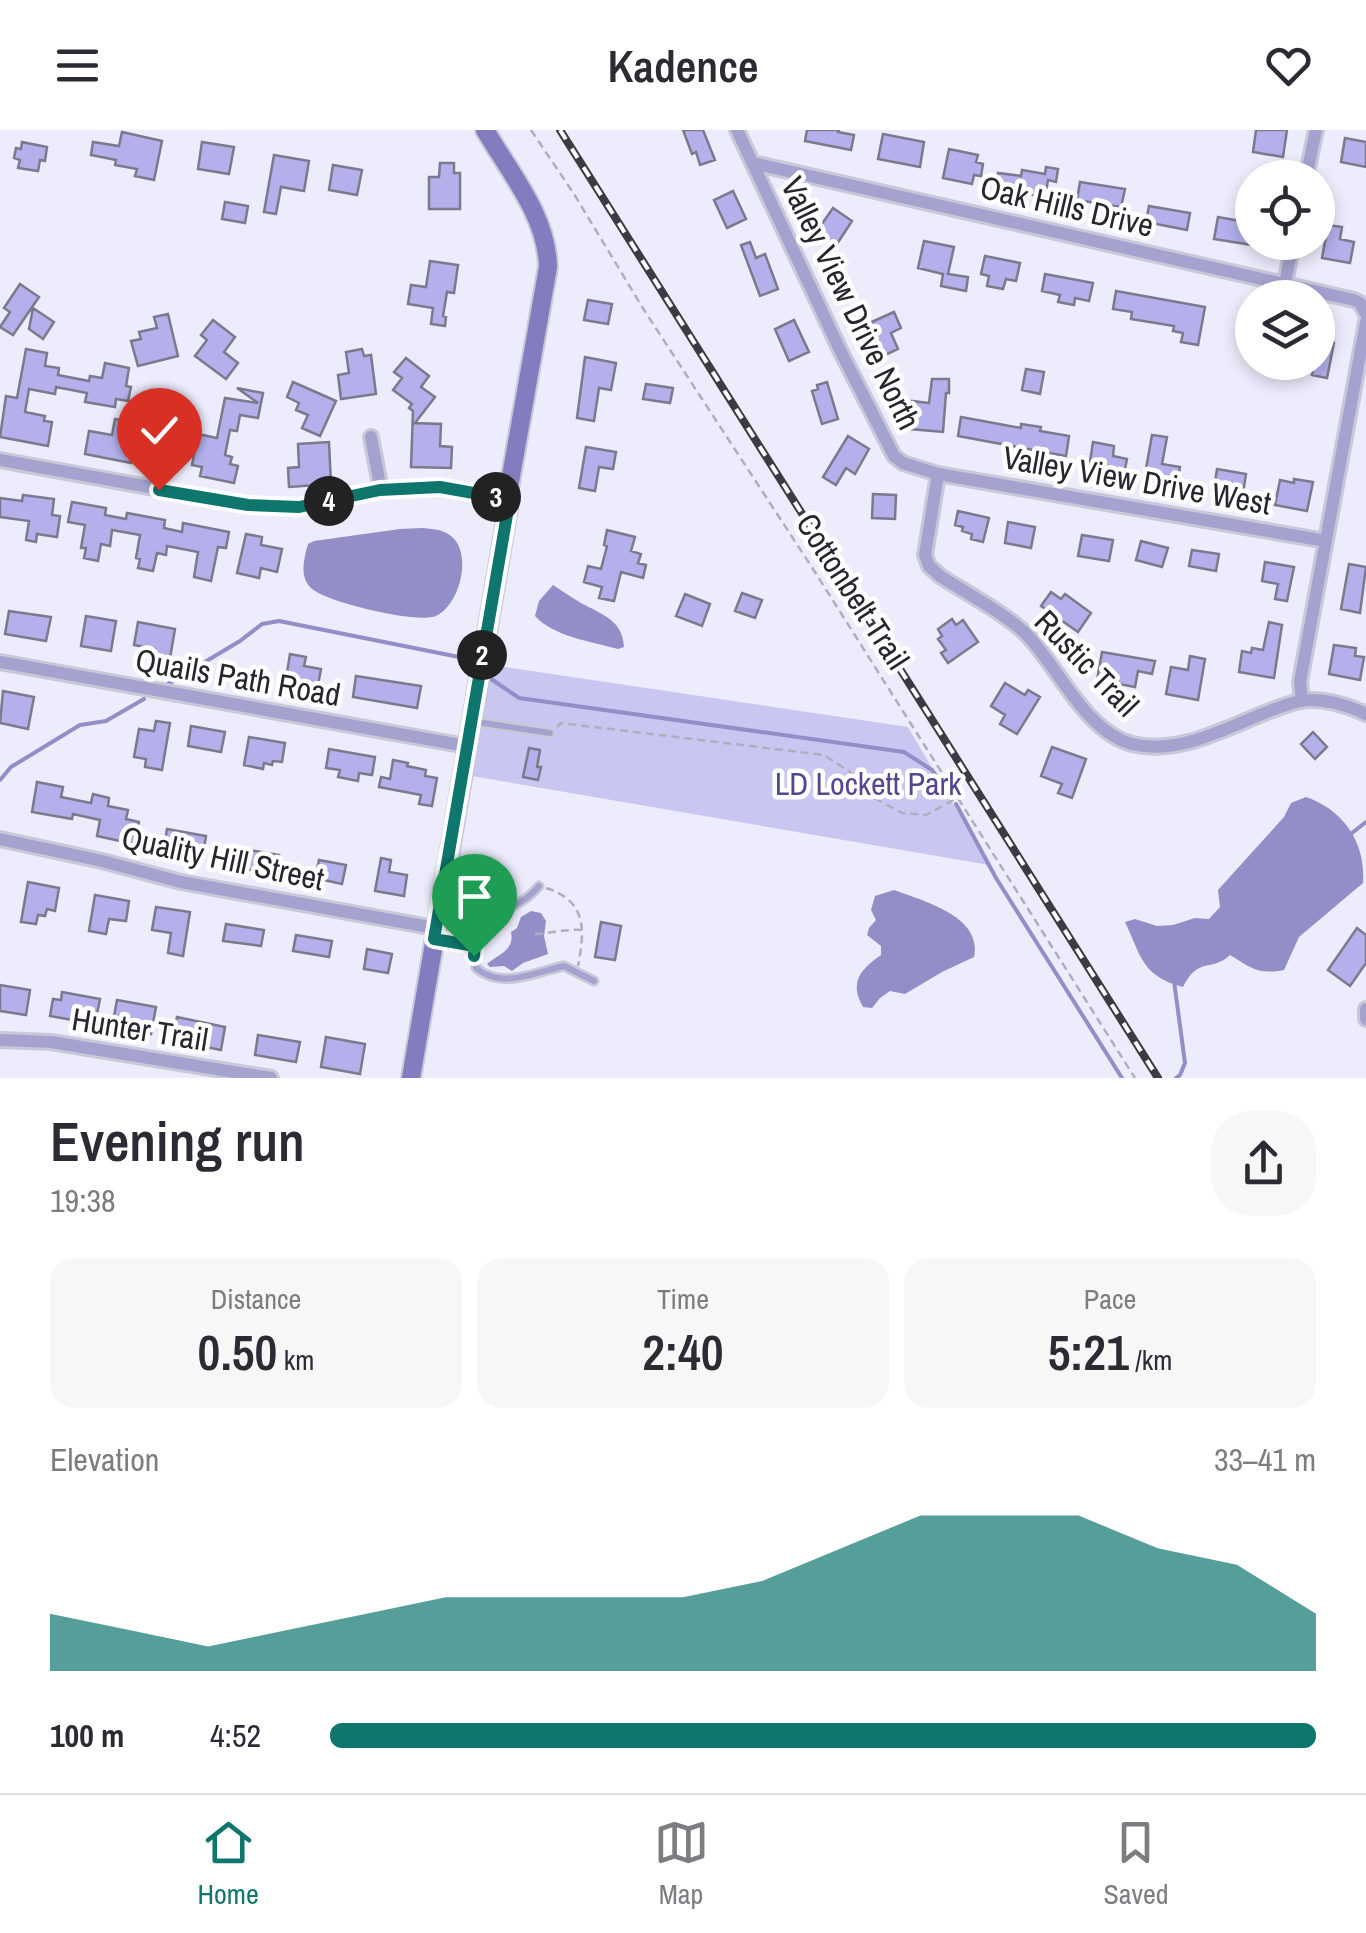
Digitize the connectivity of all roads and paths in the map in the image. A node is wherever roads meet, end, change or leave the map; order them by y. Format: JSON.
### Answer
{"nodes":[{"id":1,"x":484,"y":130,"type":"edge"},
{"id":2,"x":530,"y":130,"type":"edge"},
{"id":3,"x":738,"y":130,"type":"edge"},
{"id":4,"x":1316,"y":130,"type":"edge"},
{"id":5,"x":1310,"y":160,"type":"edge"},
{"id":6,"x":753,"y":163,"type":"junction"},
{"id":7,"x":1267,"y":280,"type":"edge"},
{"id":8,"x":1335,"y":296,"type":"edge"},
{"id":9,"x":1366,"y":312,"type":"edge"},
{"id":10,"x":1366,"y":322,"type":"edge"},
{"id":11,"x":176,"y":402,"type":"dead end"},
{"id":12,"x":370,"y":437,"type":"dead end"},
{"id":13,"x":0,"y":460,"type":"edge"},
{"id":14,"x":938,"y":474,"type":"junction"},
{"id":15,"x":159,"y":490,"type":"junction"},
{"id":16,"x":380,"y":490,"type":"junction"},
{"id":17,"x":507,"y":499,"type":"junction"},
{"id":18,"x":1326,"y":540,"type":"junction"},
{"id":19,"x":0,"y":662,"type":"edge"},
{"id":20,"x":1302,"y":701,"type":"junction"},
{"id":21,"x":1366,"y":714,"type":"edge"},
{"id":22,"x":470,"y":721,"type":"junction"},
{"id":23,"x":550,"y":734,"type":"joint"},
{"id":24,"x":466,"y":746,"type":"junction"},
{"id":25,"x":958,"y":798,"type":"junction"},
{"id":26,"x":0,"y":839,"type":"edge"},
{"id":27,"x":540,"y":886,"type":"joint"},
{"id":28,"x":583,"y":930,"type":"junction"},
{"id":29,"x":435,"y":934,"type":"junction"},
{"id":30,"x":535,"y":934,"type":"dead end"},
{"id":31,"x":475,"y":946,"type":"junction"},
{"id":32,"x":577,"y":970,"type":"dead end"},
{"id":33,"x":594,"y":981,"type":"dead end"},
{"id":34,"x":1366,"y":1009,"type":"edge"},
{"id":35,"x":1366,"y":1019,"type":"edge"},
{"id":36,"x":0,"y":1040,"type":"edge"},
{"id":37,"x":271,"y":1078,"type":"edge"},
{"id":38,"x":410,"y":1078,"type":"edge"},
{"id":39,"x":1135,"y":1078,"type":"edge"}],
"edges":[{"from":1,"to":17,"type":"main road"},
{"from":2,"to":25,"type":"path","name":"Cottonbelt Trail"},
{"from":3,"to":6,"type":"street","name":"Valley View Drive North"},
{"from":4,"to":5,"type":"street"},
{"from":6,"to":7,"type":"street","name":"Oak Hills Drive"},
{"from":6,"to":14,"type":"street","name":"Valley View Drive North"},
{"from":8,"to":9,"type":"street","name":"Oak Hills Drive"},
{"from":10,"to":18,"type":"street"},
{"from":11,"to":15,"type":"street"},
{"from":12,"to":16,"type":"street"},
{"from":13,"to":15,"type":"street"},
{"from":14,"to":18,"type":"street","name":"Valley View Drive West"},
{"from":14,"to":20,"type":"street","name":"Rustic Trail"},
{"from":15,"to":16,"type":"street"},
{"from":16,"to":17,"type":"street"},
{"from":17,"to":22,"type":"main road"},
{"from":18,"to":20,"type":"street"},
{"from":19,"to":24,"type":"street","name":"Quails Path Road"},
{"from":20,"to":21,"type":"street","name":"Rustic Trail"},
{"from":22,"to":23,"type":"lane"},
{"from":22,"to":24,"type":"main road"},
{"from":23,"to":25,"type":"path"},
{"from":24,"to":29,"type":"main road"},
{"from":25,"to":39,"type":"path","name":"Cottonbelt Trail"},
{"from":26,"to":29,"type":"street","name":"Quality Hill Street"},
{"from":27,"to":28,"type":"path"},
{"from":27,"to":31,"type":"lane"},
{"from":28,"to":30,"type":"path"},
{"from":28,"to":32,"type":"path"},
{"from":29,"to":31,"type":"lane"},
{"from":29,"to":38,"type":"main road"},
{"from":31,"to":33,"type":"lane"},
{"from":34,"to":35,"type":"street"},
{"from":36,"to":37,"type":"street","name":"Hunter Trail"}]}
